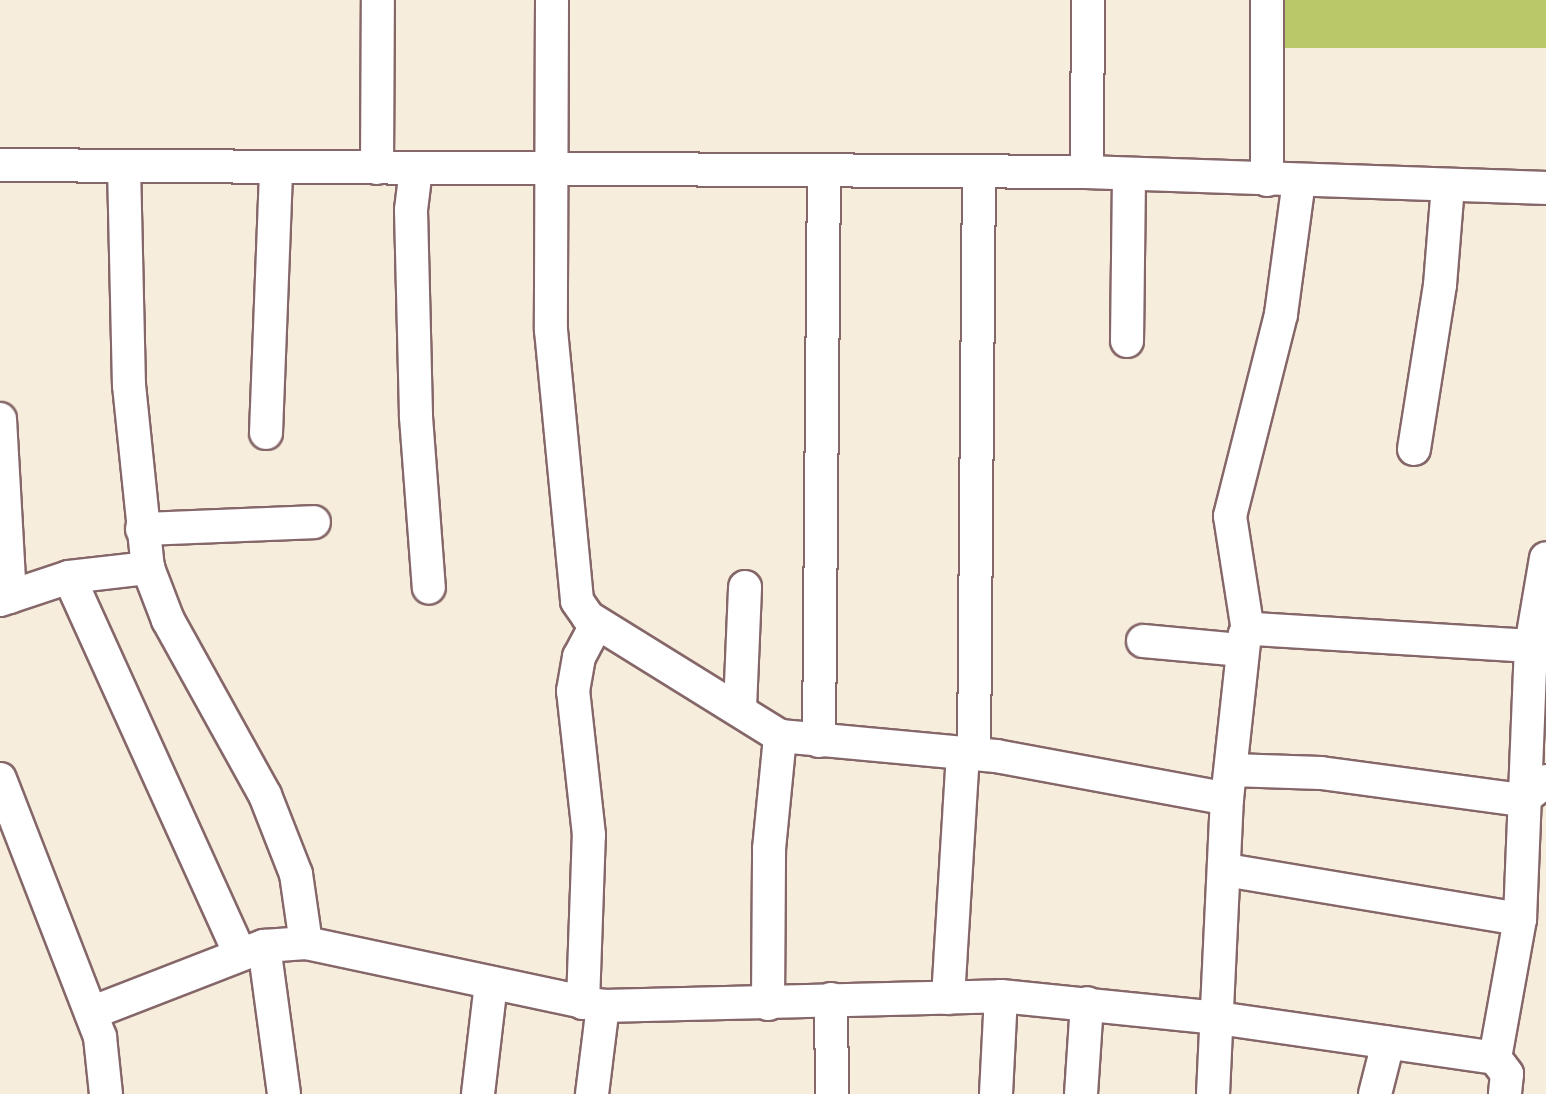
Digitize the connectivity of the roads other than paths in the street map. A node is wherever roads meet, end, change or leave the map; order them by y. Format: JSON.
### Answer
{"nodes":[{"id":1,"x":378,"y":0,"type":"edge"},
{"id":2,"x":552,"y":0,"type":"edge"},
{"id":3,"x":1088,"y":0,"type":"edge"},
{"id":4,"x":1267,"y":0,"type":"edge"},
{"id":5,"x":0,"y":165,"type":"edge"},
{"id":6,"x":124,"y":166,"type":"junction"},
{"id":7,"x":276,"y":167,"type":"junction"},
{"id":8,"x":377,"y":168,"type":"junction"},
{"id":9,"x":416,"y":169,"type":"junction"},
{"id":10,"x":550,"y":170,"type":"junction"},
{"id":11,"x":824,"y":172,"type":"junction"},
{"id":12,"x":1088,"y":172,"type":"junction"},
{"id":13,"x":979,"y":173,"type":"junction"},
{"id":14,"x":1129,"y":174,"type":"junction"},
{"id":15,"x":1267,"y":180,"type":"junction"},
{"id":16,"x":1299,"y":181,"type":"junction"},
{"id":17,"x":1448,"y":185,"type":"junction"},
{"id":18,"x":1546,"y":189,"type":"edge"},
{"id":19,"x":1126,"y":341,"type":"dead end"},
{"id":20,"x":0,"y":418,"type":"edge"},
{"id":21,"x":266,"y":433,"type":"dead end"},
{"id":22,"x":1414,"y":449,"type":"dead end"},
{"id":23,"x":314,"y":522,"type":"dead end"},
{"id":24,"x":142,"y":529,"type":"junction"},
{"id":25,"x":1546,"y":558,"type":"edge"},
{"id":26,"x":148,"y":568,"type":"junction"},
{"id":27,"x":69,"y":577,"type":"junction"},
{"id":28,"x":745,"y":587,"type":"dead end"},
{"id":29,"x":429,"y":588,"type":"dead end"},
{"id":30,"x":5,"y":598,"type":"edge"},
{"id":31,"x":596,"y":626,"type":"junction"},
{"id":32,"x":1143,"y":641,"type":"dead end"},
{"id":33,"x":1244,"y":641,"type":"junction"},
{"id":34,"x":1532,"y":646,"type":"junction"},
{"id":35,"x":740,"y":708,"type":"junction"},
{"id":36,"x":780,"y":736,"type":"junction"},
{"id":37,"x":819,"y":741,"type":"junction"},
{"id":38,"x":969,"y":753,"type":"junction"},
{"id":39,"x":0,"y":779,"type":"edge"},
{"id":40,"x":1546,"y":781,"type":"edge"},
{"id":41,"x":1229,"y":785,"type":"junction"},
{"id":42,"x":1522,"y":800,"type":"junction"},
{"id":43,"x":1226,"y":870,"type":"junction"},
{"id":44,"x":1520,"y":919,"type":"junction"},
{"id":45,"x":306,"y":943,"type":"junction"},
{"id":46,"x":252,"y":950,"type":"junction"},
{"id":47,"x":491,"y":983,"type":"junction"},
{"id":48,"x":1001,"y":996,"type":"junction"},
{"id":49,"x":948,"y":998,"type":"junction"},
{"id":50,"x":831,"y":999,"type":"junction"},
{"id":51,"x":1087,"y":1003,"type":"junction"},
{"id":52,"x":768,"y":1004,"type":"junction"},
{"id":53,"x":593,"y":1005,"type":"junction"},
{"id":54,"x":91,"y":1013,"type":"junction"},
{"id":55,"x":1218,"y":1018,"type":"junction"},
{"id":56,"x":1388,"y":1043,"type":"junction"},
{"id":57,"x":1495,"y":1058,"type":"junction"},
{"id":58,"x":106,"y":1094,"type":"edge"},
{"id":59,"x":284,"y":1094,"type":"edge"},
{"id":60,"x":478,"y":1094,"type":"edge"},
{"id":61,"x":592,"y":1094,"type":"edge"},
{"id":62,"x":832,"y":1094,"type":"edge"},
{"id":63,"x":996,"y":1094,"type":"edge"},
{"id":64,"x":1081,"y":1094,"type":"edge"},
{"id":65,"x":1213,"y":1094,"type":"edge"},
{"id":66,"x":1375,"y":1094,"type":"edge"},
{"id":67,"x":1505,"y":1094,"type":"edge"}],
"edges":[{"from":1,"to":8,"type":"street"},
{"from":2,"to":10,"type":"street"},
{"from":3,"to":12,"type":"street"},
{"from":4,"to":15,"type":"street"},
{"from":5,"to":6,"type":"street"},
{"from":6,"to":7,"type":"street"},
{"from":6,"to":24,"type":"street"},
{"from":7,"to":8,"type":"street"},
{"from":7,"to":21,"type":"street"},
{"from":8,"to":9,"type":"street"},
{"from":9,"to":10,"type":"street"},
{"from":9,"to":29,"type":"street"},
{"from":10,"to":11,"type":"street"},
{"from":10,"to":31,"type":"street"},
{"from":11,"to":13,"type":"street"},
{"from":11,"to":37,"type":"street"},
{"from":12,"to":13,"type":"street"},
{"from":12,"to":14,"type":"street"},
{"from":13,"to":38,"type":"street"},
{"from":14,"to":15,"type":"street"},
{"from":14,"to":19,"type":"street"},
{"from":15,"to":16,"type":"street"},
{"from":16,"to":17,"type":"street"},
{"from":16,"to":33,"type":"street"},
{"from":17,"to":18,"type":"street"},
{"from":17,"to":22,"type":"street"},
{"from":20,"to":30,"type":"street"},
{"from":23,"to":24,"type":"street"},
{"from":24,"to":26,"type":"street"},
{"from":25,"to":34,"type":"street"},
{"from":26,"to":27,"type":"street"},
{"from":26,"to":45,"type":"street"},
{"from":27,"to":30,"type":"street"},
{"from":27,"to":46,"type":"street"},
{"from":28,"to":35,"type":"street"},
{"from":31,"to":35,"type":"street"},
{"from":31,"to":53,"type":"street"},
{"from":32,"to":33,"type":"street"},
{"from":33,"to":34,"type":"street"},
{"from":33,"to":41,"type":"street"},
{"from":34,"to":42,"type":"street"},
{"from":35,"to":36,"type":"street"},
{"from":36,"to":37,"type":"street"},
{"from":36,"to":52,"type":"street"},
{"from":37,"to":38,"type":"street"},
{"from":38,"to":41,"type":"street"},
{"from":38,"to":49,"type":"street"},
{"from":39,"to":54,"type":"street"},
{"from":40,"to":42,"type":"street"},
{"from":41,"to":42,"type":"street"},
{"from":41,"to":43,"type":"street"},
{"from":42,"to":44,"type":"street"},
{"from":43,"to":44,"type":"street"},
{"from":43,"to":55,"type":"street"},
{"from":44,"to":57,"type":"street"},
{"from":45,"to":46,"type":"street"},
{"from":45,"to":47,"type":"street"},
{"from":46,"to":54,"type":"street"},
{"from":46,"to":59,"type":"street"},
{"from":47,"to":53,"type":"street"},
{"from":47,"to":60,"type":"street"},
{"from":48,"to":49,"type":"street"},
{"from":48,"to":51,"type":"street"},
{"from":48,"to":63,"type":"street"},
{"from":49,"to":50,"type":"street"},
{"from":50,"to":52,"type":"street"},
{"from":50,"to":62,"type":"street"},
{"from":51,"to":55,"type":"street"},
{"from":51,"to":64,"type":"street"},
{"from":52,"to":53,"type":"street"},
{"from":53,"to":61,"type":"street"},
{"from":54,"to":58,"type":"street"},
{"from":55,"to":56,"type":"street"},
{"from":55,"to":65,"type":"street"},
{"from":56,"to":57,"type":"street"},
{"from":56,"to":66,"type":"street"},
{"from":57,"to":67,"type":"street"}]}
